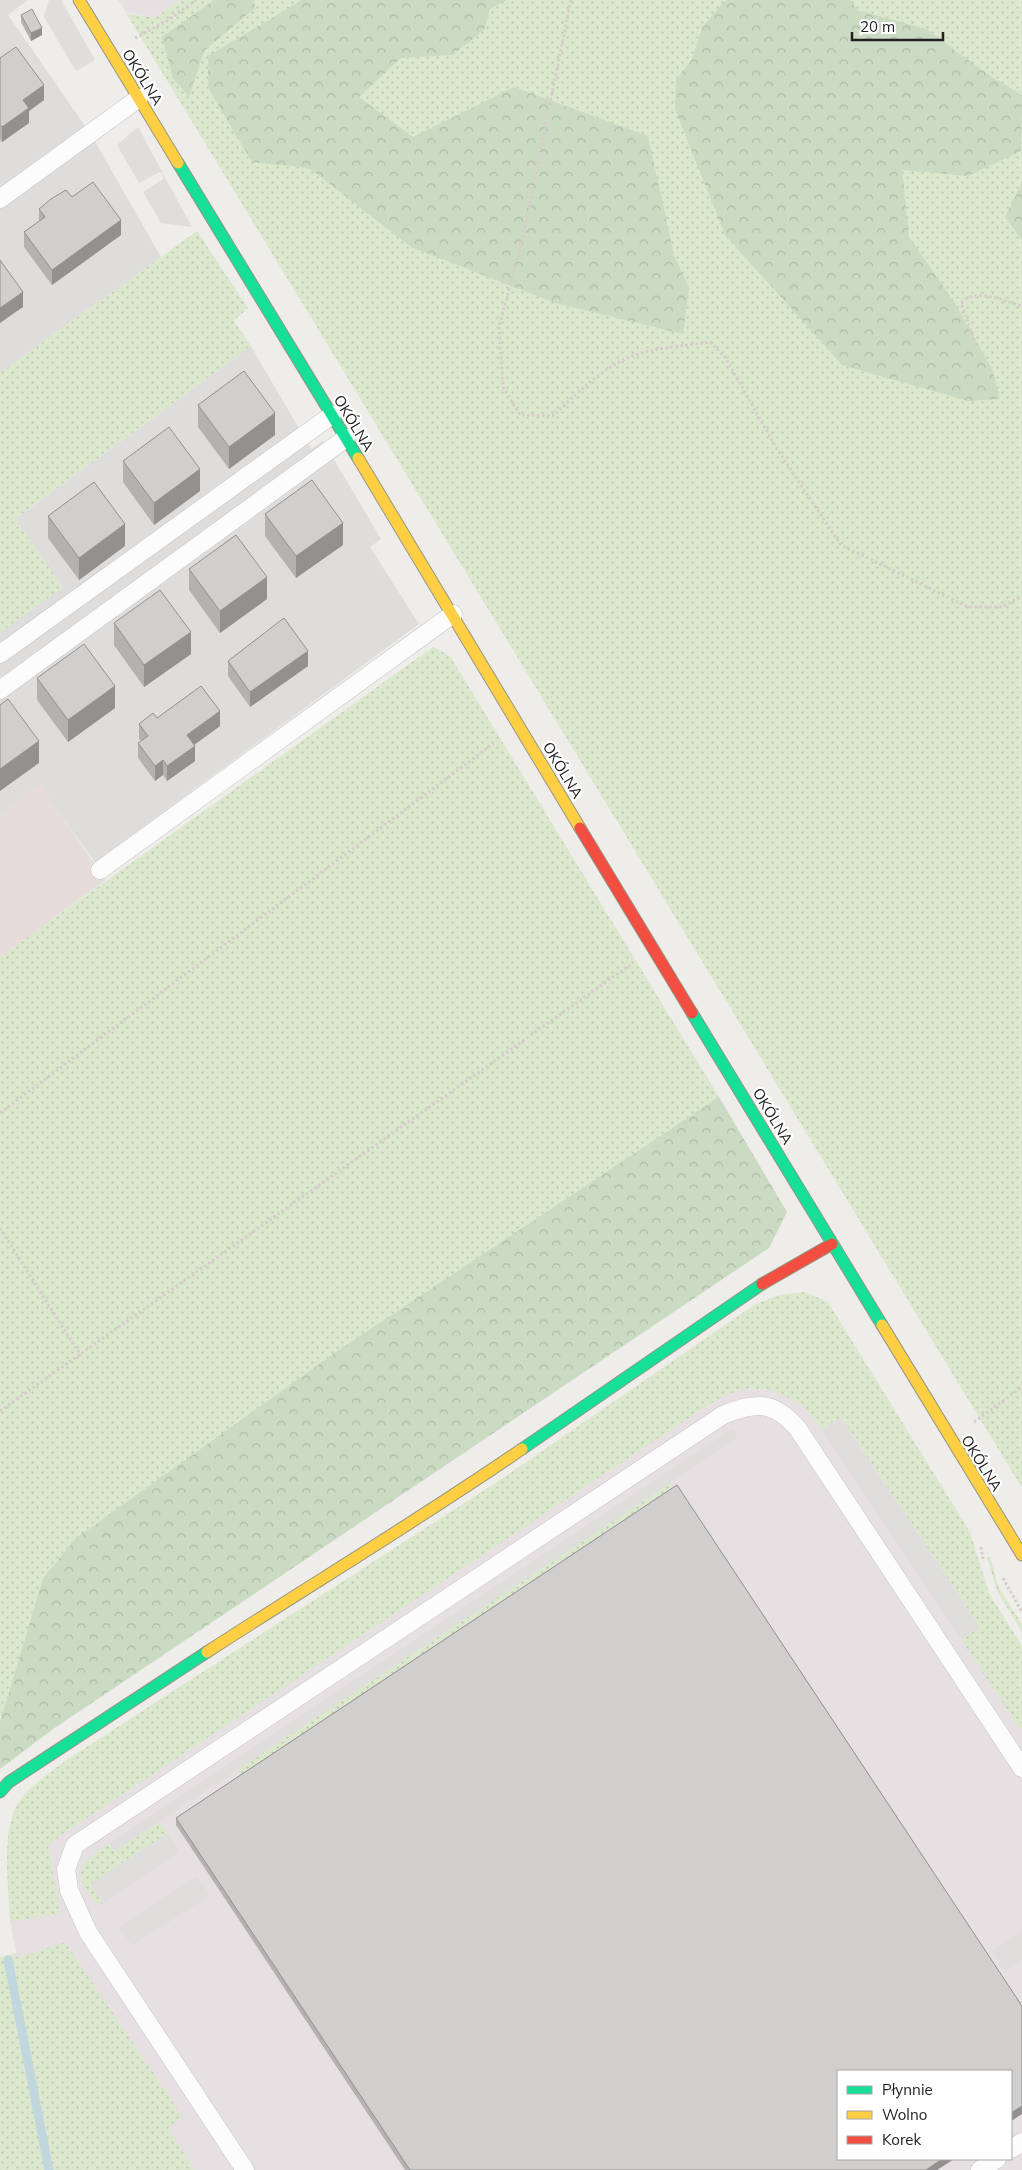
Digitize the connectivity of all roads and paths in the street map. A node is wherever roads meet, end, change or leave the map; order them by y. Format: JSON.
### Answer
{"nodes":[{"id":1,"x":78,"y":0,"type":"edge"},
{"id":2,"x":196,"y":0,"type":"edge"},
{"id":3,"x":571,"y":0,"type":"edge"},
{"id":4,"x":110,"y":52,"type":"junction"},
{"id":5,"x":139,"y":98,"type":"junction"},
{"id":6,"x":0,"y":200,"type":"edge"},
{"id":7,"x":1022,"y":306,"type":"edge"},
{"id":8,"x":976,"y":345,"type":"dead end"},
{"id":9,"x":332,"y":415,"type":"junction"},
{"id":10,"x":346,"y":438,"type":"junction"},
{"id":11,"x":1022,"y":596,"type":"edge"},
{"id":12,"x":453,"y":614,"type":"junction"},
{"id":13,"x":0,"y":654,"type":"edge"},
{"id":14,"x":0,"y":690,"type":"edge"},
{"id":15,"x":518,"y":726,"type":"junction"},
{"id":16,"x":100,"y":870,"type":"dead end"},
{"id":17,"x":654,"y":948,"type":"junction"},
{"id":18,"x":0,"y":1113,"type":"edge"},
{"id":19,"x":0,"y":1228,"type":"edge"},
{"id":20,"x":832,"y":1244,"type":"junction"},
{"id":21,"x":81,"y":1356,"type":"junction"},
{"id":22,"x":1022,"y":1387,"type":"edge"},
{"id":23,"x":0,"y":1411,"type":"edge"},
{"id":24,"x":950,"y":1440,"type":"junction"},
{"id":25,"x":1022,"y":1556,"type":"edge"},
{"id":26,"x":1000,"y":1569,"type":"dead end"},
{"id":27,"x":1022,"y":1612,"type":"edge"},
{"id":28,"x":1022,"y":1768,"type":"edge"},
{"id":29,"x":0,"y":1792,"type":"edge"},
{"id":30,"x":995,"y":2160,"type":"edge"},
{"id":31,"x":246,"y":2170,"type":"edge"},
{"id":32,"x":980,"y":2170,"type":"edge"}],
"edges":[{"from":1,"to":4,"type":"street","name":"OKÓLNA"},
{"from":2,"to":4,"type":"path"},
{"from":3,"to":11,"type":"path"},
{"from":4,"to":5,"type":"street","name":"OKÓLNA"},
{"from":5,"to":6,"type":"lane"},
{"from":5,"to":9,"type":"street","name":"OKÓLNA"},
{"from":7,"to":8,"type":"path"},
{"from":9,"to":10,"type":"street","name":"OKÓLNA"},
{"from":9,"to":13,"type":"lane"},
{"from":10,"to":12,"type":"street","name":"OKÓLNA"},
{"from":10,"to":14,"type":"lane"},
{"from":12,"to":15,"type":"street","name":"OKÓLNA"},
{"from":12,"to":16,"type":"lane"},
{"from":15,"to":17,"type":"street","name":"OKÓLNA"},
{"from":15,"to":18,"type":"path"},
{"from":17,"to":20,"type":"street","name":"OKÓLNA"},
{"from":17,"to":21,"type":"path"},
{"from":19,"to":21,"type":"path"},
{"from":20,"to":24,"type":"street","name":"OKÓLNA"},
{"from":20,"to":29,"type":"street"},
{"from":21,"to":23,"type":"path"},
{"from":22,"to":24,"type":"path"},
{"from":24,"to":25,"type":"street","name":"OKÓLNA"},
{"from":26,"to":27,"type":"path"},
{"from":28,"to":31,"type":"lane"},
{"from":30,"to":32,"type":"lane"}]}
